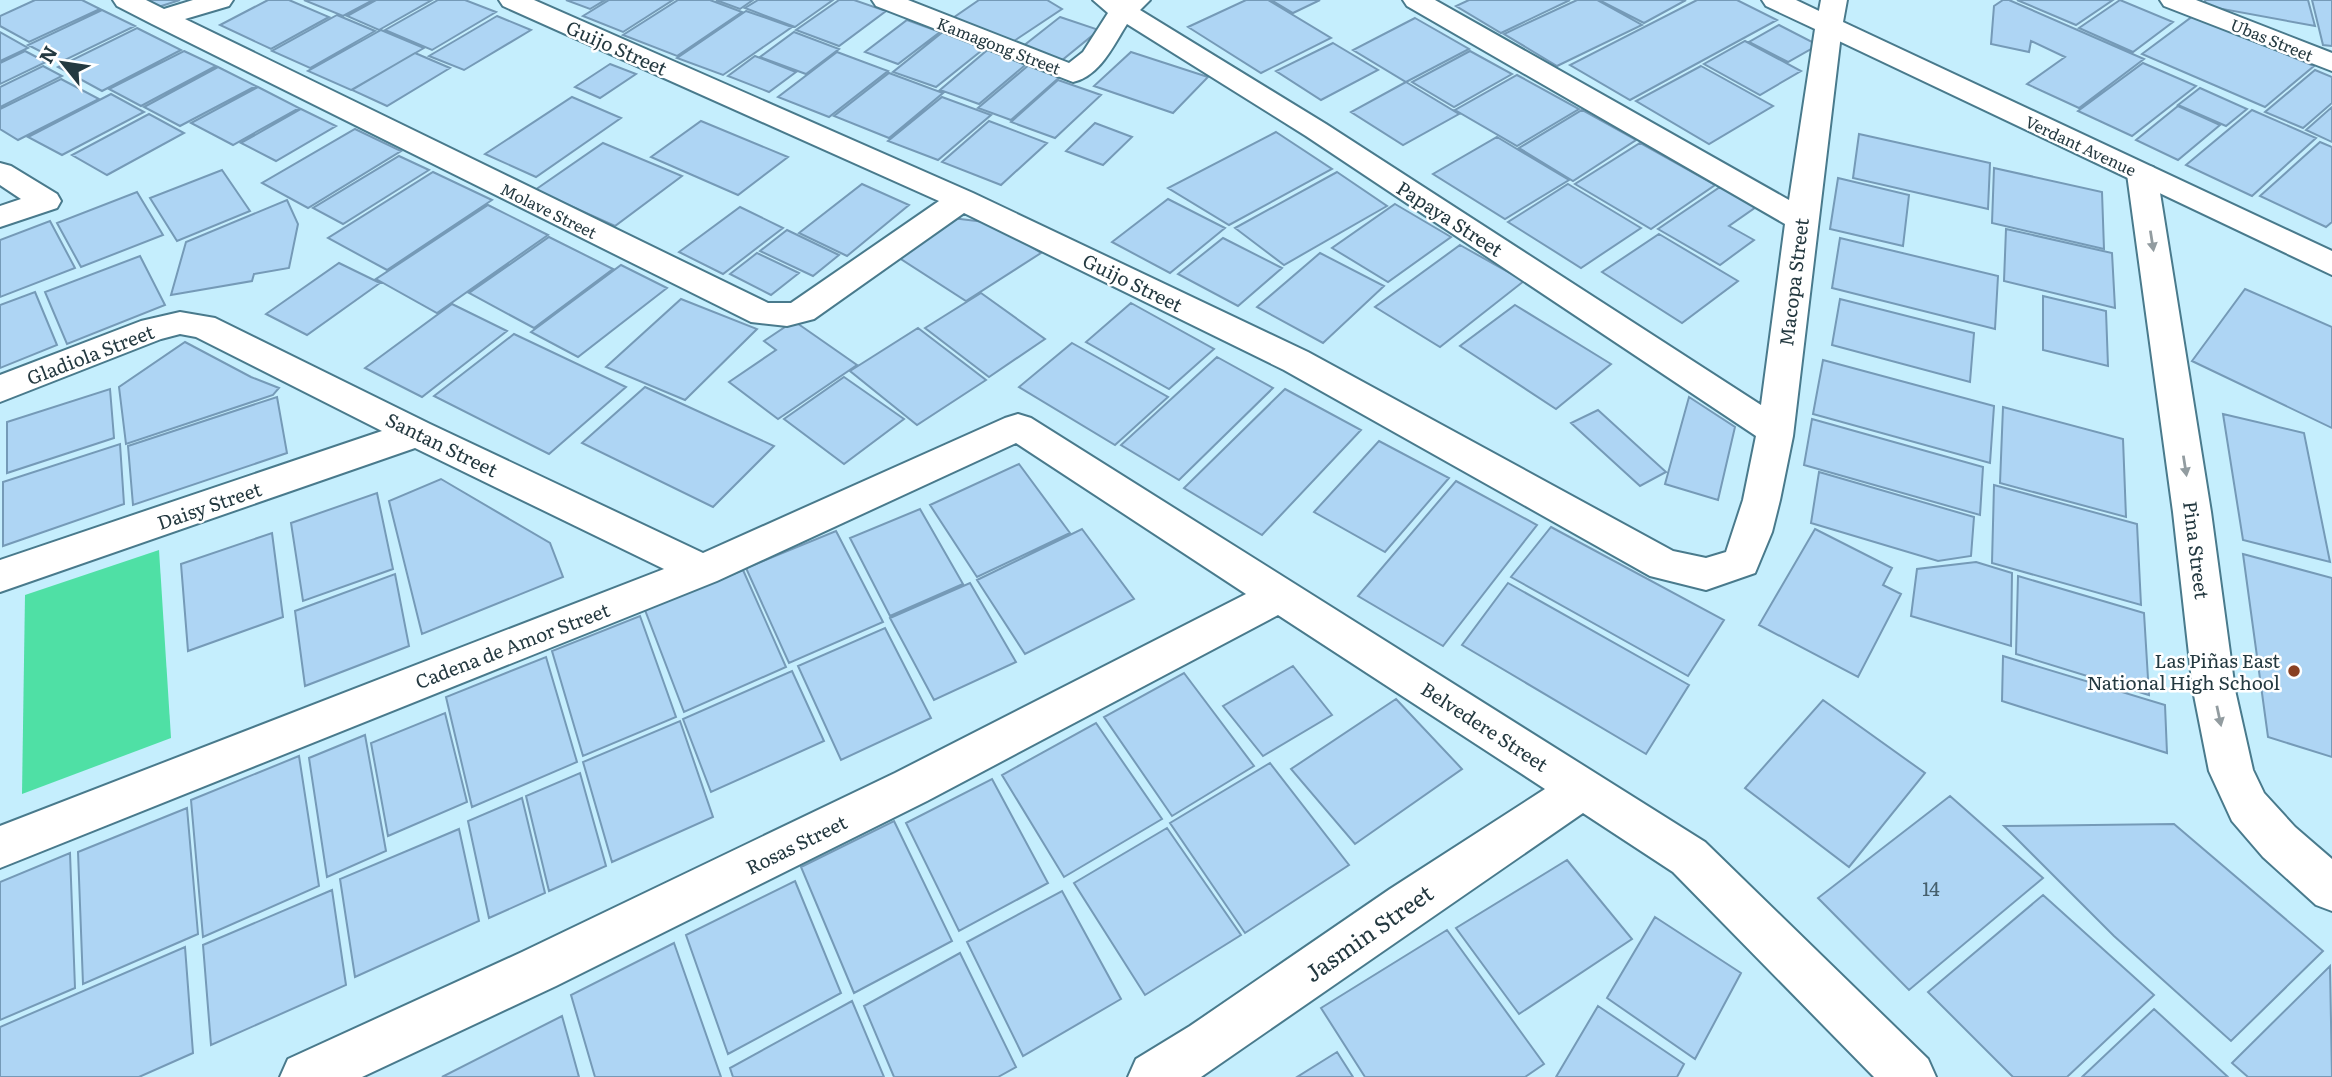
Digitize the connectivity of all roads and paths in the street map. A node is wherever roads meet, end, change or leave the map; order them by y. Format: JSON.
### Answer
{"nodes":[{"id":1,"x":126,"y":0,"type":"edge"},
{"id":2,"x":220,"y":0,"type":"edge"},
{"id":3,"x":512,"y":0,"type":"edge"},
{"id":4,"x":886,"y":0,"type":"edge"},
{"id":5,"x":1416,"y":0,"type":"edge"},
{"id":6,"x":1775,"y":0,"type":"edge"},
{"id":7,"x":2173,"y":0,"type":"edge"},
{"id":8,"x":1122,"y":3,"type":"edge"},
{"id":9,"x":1832,"y":13,"type":"edge"},
{"id":10,"x":161,"y":18,"type":"junction"},
{"id":11,"x":2332,"y":63,"type":"edge"},
{"id":12,"x":0,"y":172,"type":"edge"},
{"id":13,"x":2142,"y":174,"type":"junction"},
{"id":14,"x":962,"y":200,"type":"junction"},
{"id":15,"x":0,"y":218,"type":"edge"},
{"id":16,"x":1801,"y":220,"type":"junction"},
{"id":17,"x":2332,"y":264,"type":"edge"},
{"id":18,"x":180,"y":323,"type":"joint"},
{"id":19,"x":0,"y":389,"type":"edge"},
{"id":20,"x":1018,"y":427,"type":"joint"},
{"id":21,"x":1775,"y":431,"type":"junction"},
{"id":22,"x":417,"y":433,"type":"junction"},
{"id":23,"x":1741,"y":562,"type":"joint"},
{"id":24,"x":703,"y":570,"type":"junction"},
{"id":25,"x":0,"y":576,"type":"edge"},
{"id":26,"x":1280,"y":595,"type":"junction"},
{"id":27,"x":1582,"y":789,"type":"junction"},
{"id":28,"x":0,"y":847,"type":"edge"},
{"id":29,"x":2332,"y":889,"type":"edge"},
{"id":30,"x":306,"y":1077,"type":"edge"},
{"id":31,"x":1154,"y":1077,"type":"edge"},
{"id":32,"x":1910,"y":1077,"type":"edge"}],
"edges":[{"from":1,"to":10,"type":"street","name":"Molave Street"},
{"from":2,"to":10,"type":"street"},
{"from":3,"to":14,"type":"street","name":"Guijo Street"},
{"from":4,"to":8,"type":"street","name":"Kamagong Street"},
{"from":5,"to":16,"type":"street"},
{"from":6,"to":9,"type":"street","name":"Verdant Avenue"},
{"from":7,"to":11,"type":"street","name":"Ubas Street"},
{"from":8,"to":21,"type":"street","name":"Papaya Street"},
{"from":9,"to":13,"type":"street","name":"Verdant Avenue"},
{"from":9,"to":16,"type":"street","name":"Macopa Street"},
{"from":10,"to":14,"type":"street","name":"Molave Street"},
{"from":12,"to":15,"type":"street"},
{"from":13,"to":17,"type":"street","name":"Verdant Avenue"},
{"from":13,"to":29,"type":"street","name":"Pina Street","one_way":true},
{"from":14,"to":23,"type":"street","name":"Guijo Street"},
{"from":16,"to":21,"type":"street","name":"Macopa Street"},
{"from":18,"to":19,"type":"street","name":"Gladiola Street"},
{"from":18,"to":22,"type":"street","name":"Santan Street"},
{"from":20,"to":24,"type":"street","name":"Cadena de Amor Street"},
{"from":20,"to":26,"type":"street","name":"Belvedere Street"},
{"from":21,"to":23,"type":"street","name":"Macopa Street"},
{"from":22,"to":24,"type":"street","name":"Santan Street"},
{"from":22,"to":25,"type":"street","name":"Daisy Street"},
{"from":24,"to":28,"type":"street","name":"Cadena de Amor Street"},
{"from":26,"to":27,"type":"street","name":"Belvedere Street"},
{"from":26,"to":30,"type":"street","name":"Rosas Street"},
{"from":27,"to":31,"type":"street","name":"Jasmin Street"},
{"from":27,"to":32,"type":"street","name":"Belvedere Street"}]}
